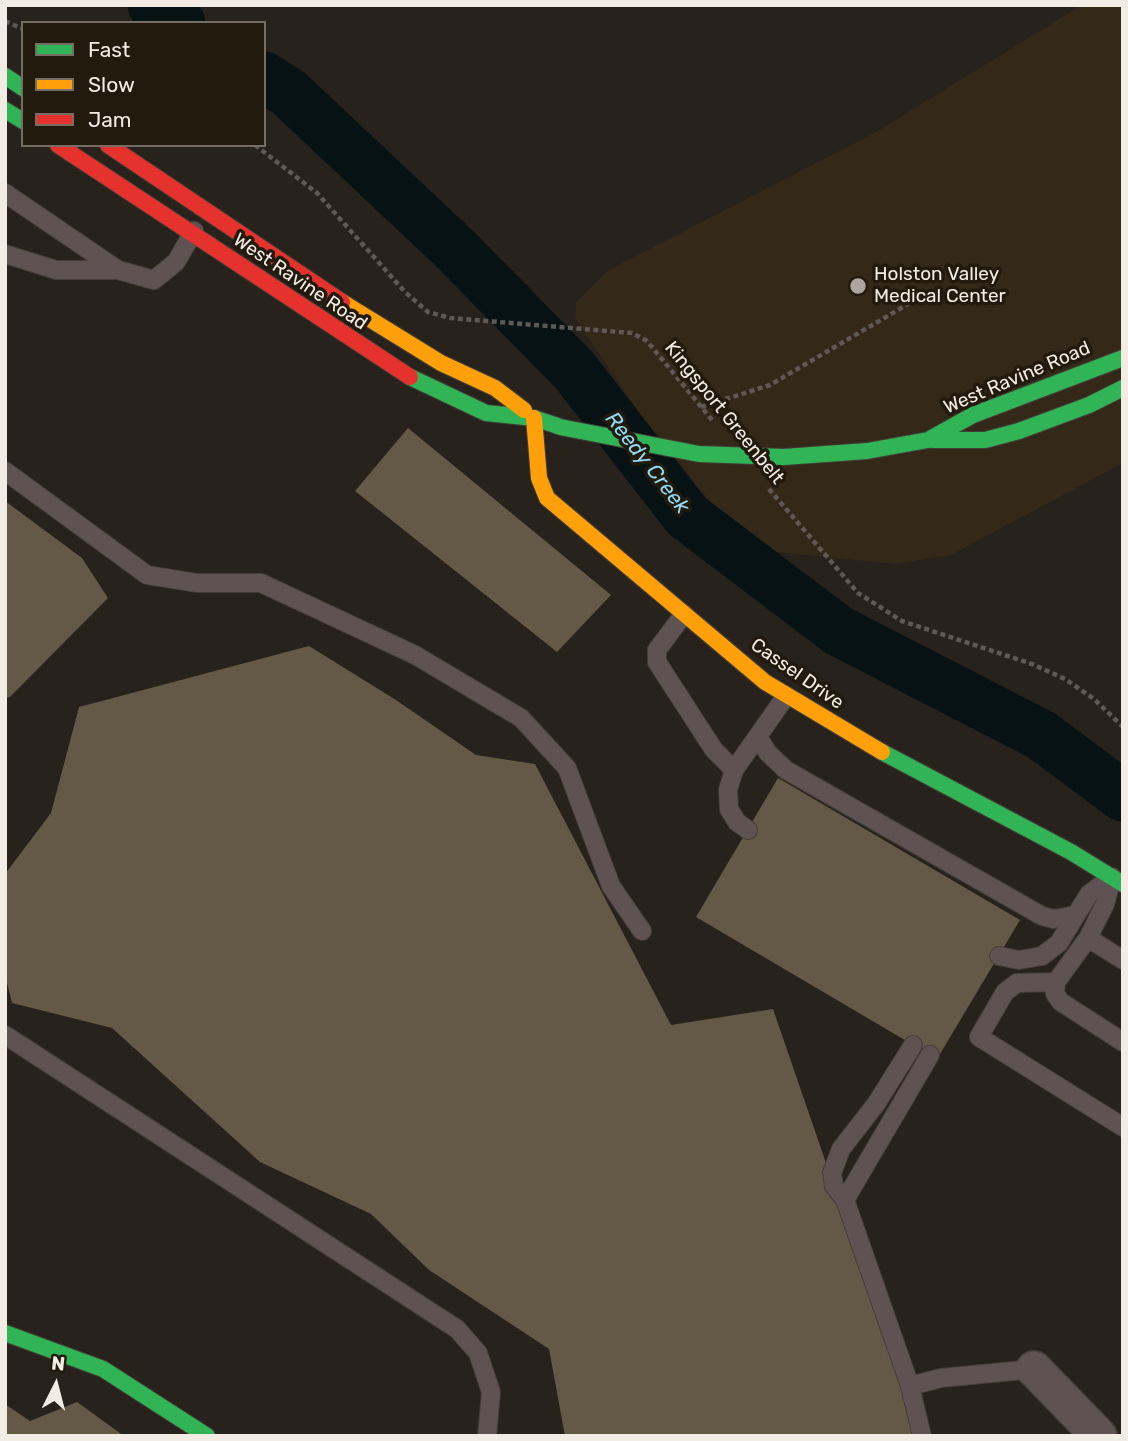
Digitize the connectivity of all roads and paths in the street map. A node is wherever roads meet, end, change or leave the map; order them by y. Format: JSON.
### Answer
{"nodes":[{"id":1,"x":5,"y":21,"type":"edge"},
{"id":2,"x":21,"y":28,"type":"edge"},
{"id":3,"x":5,"y":76,"type":"edge"},
{"id":4,"x":21,"y":87,"type":"edge"},
{"id":5,"x":5,"y":110,"type":"edge"},
{"id":6,"x":21,"y":120,"type":"edge"},
{"id":7,"x":61,"y":147,"type":"edge"},
{"id":8,"x":111,"y":147,"type":"edge"},
{"id":9,"x":258,"y":147,"type":"edge"},
{"id":10,"x":5,"y":193,"type":"edge"},
{"id":11,"x":206,"y":211,"type":"junction"},
{"id":12,"x":192,"y":235,"type":"junction"},
{"id":13,"x":5,"y":254,"type":"edge"},
{"id":14,"x":118,"y":270,"type":"junction"},
{"id":15,"x":932,"y":290,"type":"dead end"},
{"id":16,"x":1123,"y":358,"type":"edge"},
{"id":17,"x":1123,"y":388,"type":"edge"},
{"id":18,"x":701,"y":407,"type":"junction"},
{"id":19,"x":534,"y":418,"type":"junction"},
{"id":20,"x":719,"y":429,"type":"dead end"},
{"id":21,"x":928,"y":440,"type":"junction"},
{"id":22,"x":5,"y":471,"type":"edge"},
{"id":23,"x":763,"y":482,"type":"dead end"},
{"id":24,"x":684,"y":614,"type":"junction"},
{"id":25,"x":786,"y":696,"type":"junction"},
{"id":26,"x":1123,"y":727,"type":"edge"},
{"id":27,"x":758,"y":737,"type":"junction"},
{"id":28,"x":734,"y":770,"type":"junction"},
{"id":29,"x":748,"y":830,"type":"dead end"},
{"id":30,"x":1117,"y":881,"type":"edge"},
{"id":31,"x":1076,"y":915,"type":"junction"},
{"id":32,"x":642,"y":931,"type":"dead end"},
{"id":33,"x":1088,"y":938,"type":"junction"},
{"id":34,"x":999,"y":956,"type":"dead end"},
{"id":35,"x":1123,"y":960,"type":"edge"},
{"id":36,"x":1056,"y":982,"type":"junction"},
{"id":37,"x":5,"y":1035,"type":"edge"},
{"id":38,"x":1123,"y":1042,"type":"edge"},
{"id":39,"x":913,"y":1045,"type":"dead end"},
{"id":40,"x":930,"y":1055,"type":"dead end"},
{"id":41,"x":1123,"y":1127,"type":"edge"},
{"id":42,"x":845,"y":1200,"type":"junction"},
{"id":43,"x":5,"y":1333,"type":"edge"},
{"id":44,"x":1034,"y":1369,"type":"joint"},
{"id":45,"x":910,"y":1386,"type":"junction"},
{"id":46,"x":206,"y":1436,"type":"edge"},
{"id":47,"x":487,"y":1436,"type":"edge"},
{"id":48,"x":922,"y":1436,"type":"edge"},
{"id":49,"x":1100,"y":1436,"type":"edge"}],
"edges":[{"from":1,"to":2,"type":"path"},
{"from":3,"to":4,"type":"street"},
{"from":5,"to":6,"type":"street"},
{"from":7,"to":12,"type":"street","name":"West Ravine Road"},
{"from":8,"to":11,"type":"street","name":"West Ravine Road"},
{"from":9,"to":18,"type":"path","name":"Kingsport Greenbelt"},
{"from":10,"to":14,"type":"lane"},
{"from":11,"to":12,"type":"lane"},
{"from":11,"to":19,"type":"street","name":"West Ravine Road"},
{"from":12,"to":14,"type":"lane"},
{"from":12,"to":19,"type":"street","name":"West Ravine Road"},
{"from":13,"to":14,"type":"lane"},
{"from":15,"to":18,"type":"path"},
{"from":16,"to":21,"type":"street","name":"West Ravine Road"},
{"from":17,"to":21,"type":"street","name":"West Ravine Road"},
{"from":18,"to":20,"type":"path","name":"Kingsport Greenbelt"},
{"from":19,"to":21,"type":"street","name":"West Ravine Road","bridge":true},
{"from":19,"to":24,"type":"street","name":"Cassel Drive"},
{"from":22,"to":32,"type":"lane"},
{"from":23,"to":26,"type":"path","name":"Kingsport Greenbelt"},
{"from":24,"to":25,"type":"street","name":"Cassel Drive"},
{"from":24,"to":28,"type":"lane"},
{"from":25,"to":27,"type":"lane"},
{"from":25,"to":30,"type":"street","name":"Cassel Drive"},
{"from":27,"to":28,"type":"lane"},
{"from":27,"to":31,"type":"lane"},
{"from":28,"to":29,"type":"lane"},
{"from":30,"to":31,"type":"lane"},
{"from":30,"to":33,"type":"lane"},
{"from":31,"to":34,"type":"lane"},
{"from":33,"to":35,"type":"lane"},
{"from":33,"to":36,"type":"lane"},
{"from":36,"to":38,"type":"lane"},
{"from":36,"to":41,"type":"lane"},
{"from":37,"to":47,"type":"lane"},
{"from":39,"to":42,"type":"lane"},
{"from":40,"to":42,"type":"lane"},
{"from":42,"to":45,"type":"lane"},
{"from":43,"to":46,"type":"street"},
{"from":44,"to":45,"type":"lane"},
{"from":44,"to":49,"type":"street"},
{"from":45,"to":48,"type":"lane"}]}
